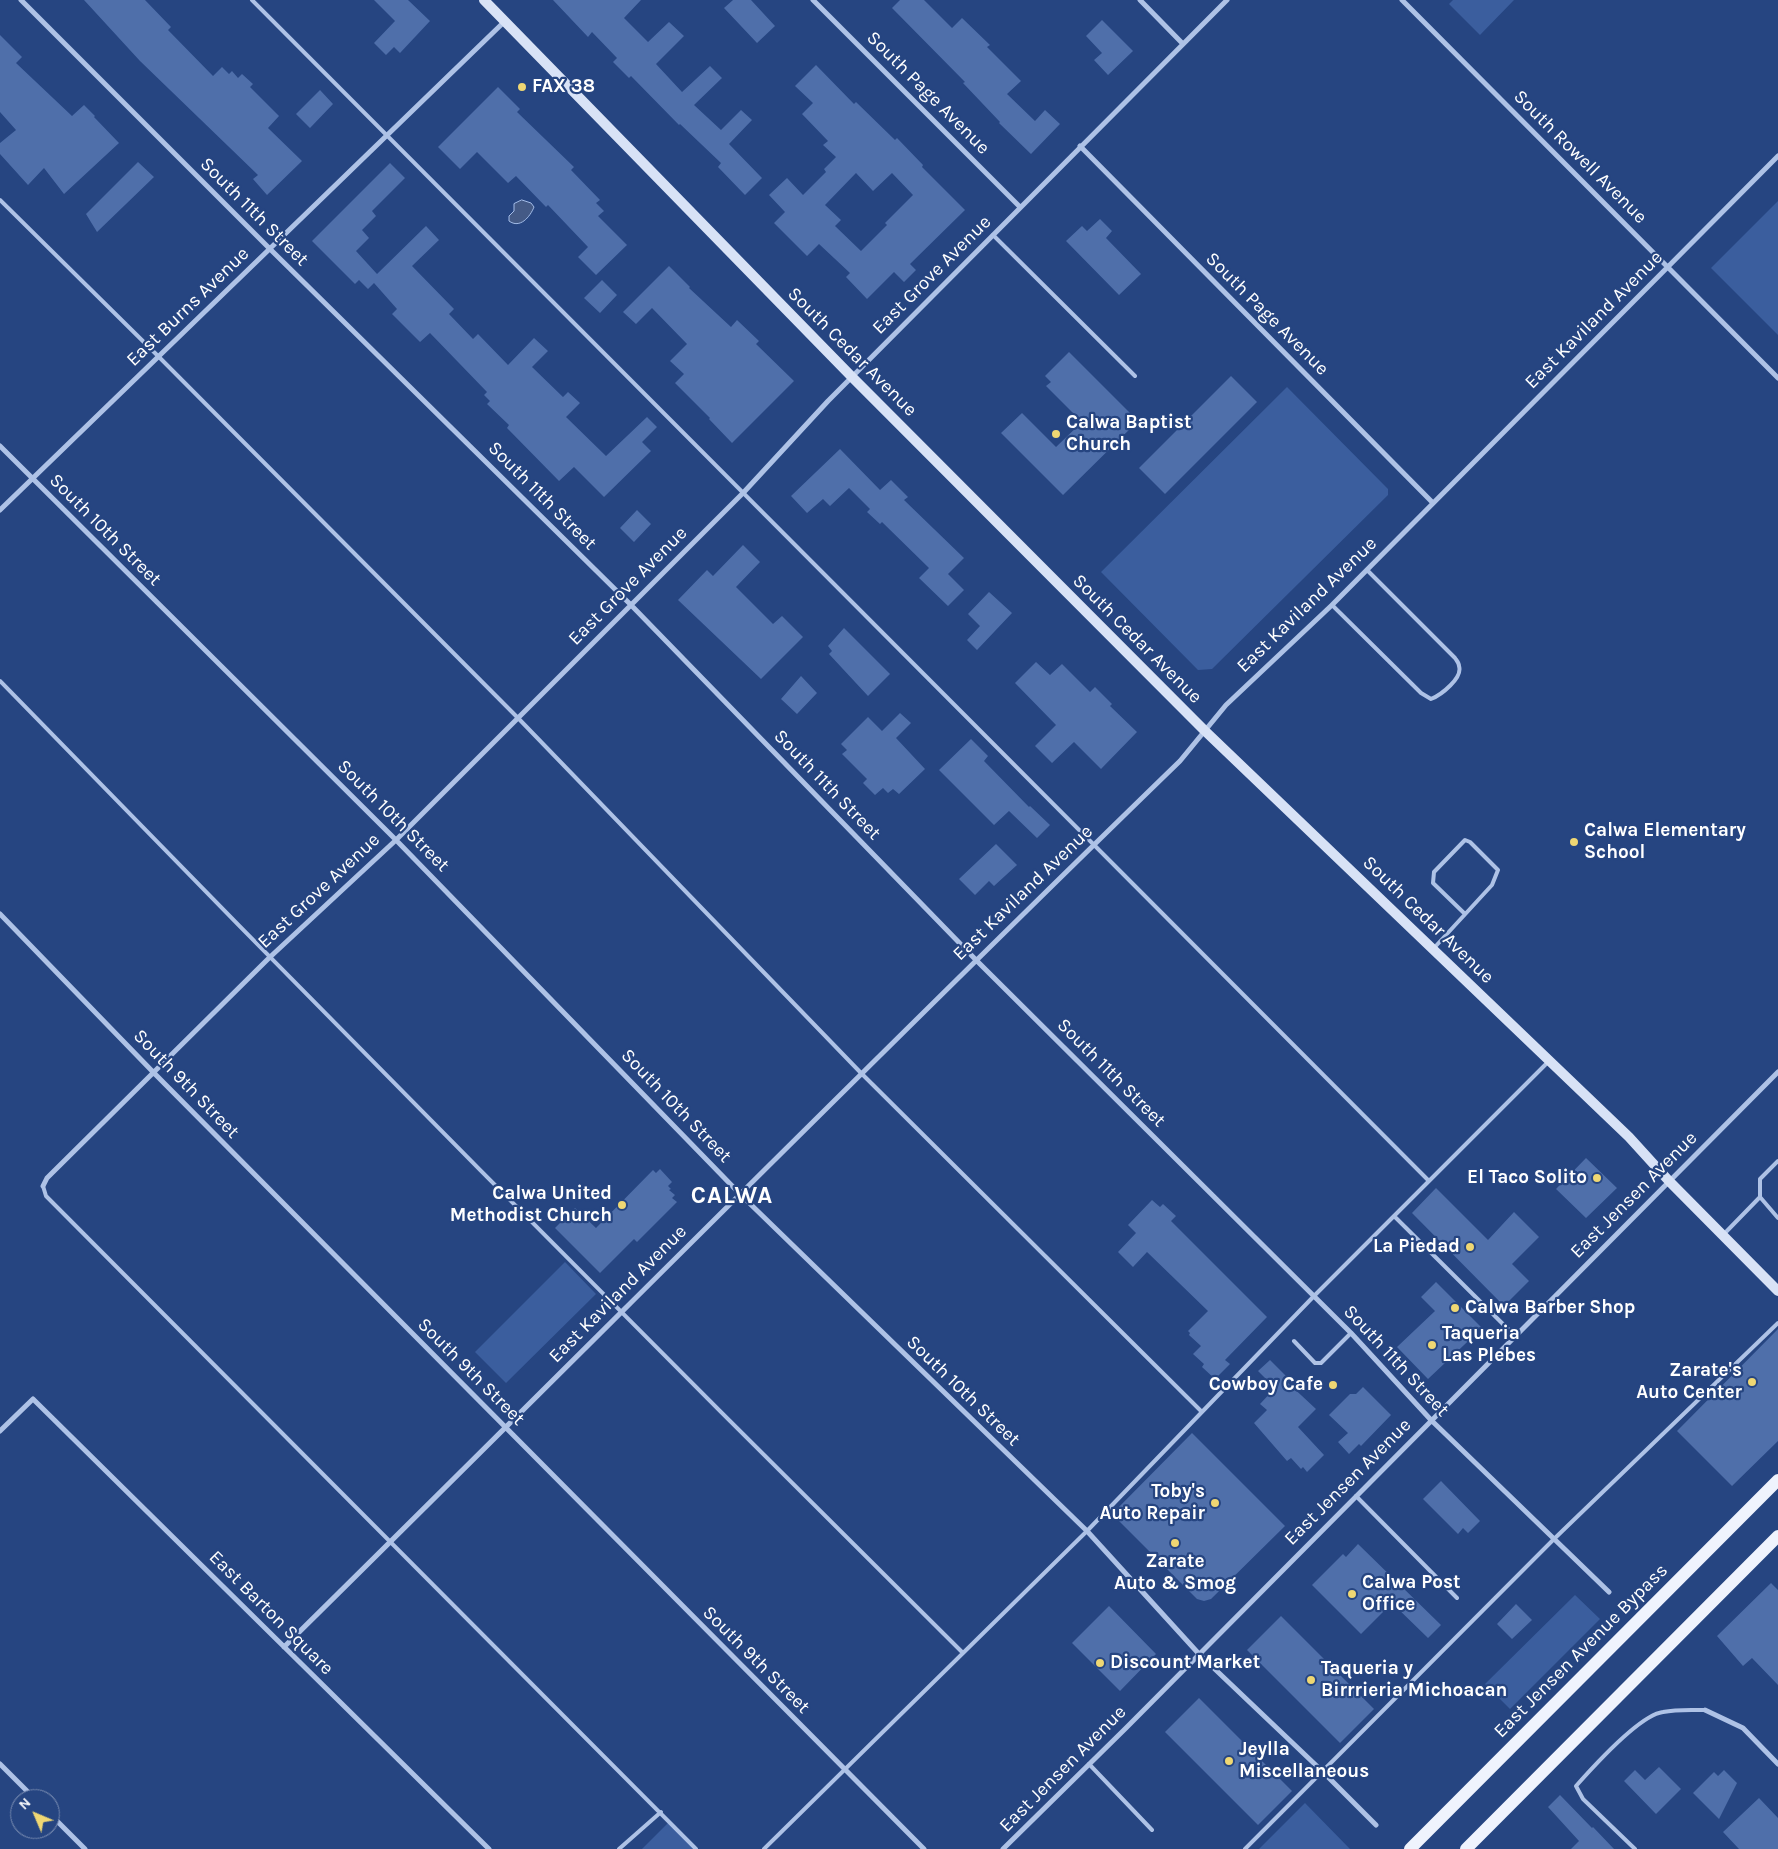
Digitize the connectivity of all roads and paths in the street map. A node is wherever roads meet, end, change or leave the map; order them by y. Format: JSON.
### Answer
{"nodes":[{"id":1,"x":21,"y":0,"type":"edge"},
{"id":2,"x":252,"y":0,"type":"edge"},
{"id":3,"x":484,"y":0,"type":"edge"},
{"id":4,"x":814,"y":0,"type":"edge"},
{"id":5,"x":1140,"y":0,"type":"edge"},
{"id":6,"x":1227,"y":0,"type":"edge"},
{"id":7,"x":1402,"y":0,"type":"edge"},
{"id":8,"x":505,"y":21,"type":"junction"},
{"id":9,"x":1183,"y":44,"type":"junction"},
{"id":10,"x":387,"y":136,"type":"junction"},
{"id":11,"x":1080,"y":146,"type":"junction"},
{"id":12,"x":1778,"y":156,"type":"edge"},
{"id":13,"x":0,"y":200,"type":"edge"},
{"id":14,"x":1020,"y":207,"type":"junction"},
{"id":15,"x":993,"y":235,"type":"junction"},
{"id":16,"x":270,"y":249,"type":"junction"},
{"id":17,"x":1668,"y":267,"type":"junction"},
{"id":18,"x":159,"y":357,"type":"junction"},
{"id":19,"x":1135,"y":376,"type":"dead end"},
{"id":20,"x":852,"y":377,"type":"junction"},
{"id":21,"x":1778,"y":378,"type":"edge"},
{"id":22,"x":0,"y":446,"type":"edge"},
{"id":23,"x":32,"y":478,"type":"junction"},
{"id":24,"x":744,"y":492,"type":"junction"},
{"id":25,"x":1433,"y":503,"type":"junction"},
{"id":26,"x":0,"y":510,"type":"edge"},
{"id":27,"x":1367,"y":570,"type":"junction"},
{"id":28,"x":631,"y":604,"type":"junction"},
{"id":29,"x":1332,"y":605,"type":"junction"},
{"id":30,"x":0,"y":681,"type":"edge"},
{"id":31,"x":518,"y":718,"type":"junction"},
{"id":32,"x":1204,"y":730,"type":"junction"},
{"id":33,"x":396,"y":840,"type":"junction"},
{"id":34,"x":1093,"y":845,"type":"junction"},
{"id":35,"x":0,"y":914,"type":"edge"},
{"id":36,"x":1465,"y":914,"type":"junction"},
{"id":37,"x":1433,"y":949,"type":"junction"},
{"id":38,"x":269,"y":958,"type":"junction"},
{"id":39,"x":976,"y":960,"type":"junction"},
{"id":40,"x":1549,"y":1061,"type":"junction"},
{"id":41,"x":1778,"y":1072,"type":"edge"},
{"id":42,"x":154,"y":1074,"type":"junction"},
{"id":43,"x":861,"y":1074,"type":"junction"},
{"id":44,"x":1778,"y":1161,"type":"edge"},
{"id":45,"x":1429,"y":1181,"type":"junction"},
{"id":46,"x":1669,"y":1181,"type":"junction"},
{"id":47,"x":43,"y":1186,"type":"joint"},
{"id":48,"x":740,"y":1194,"type":"junction"},
{"id":49,"x":1760,"y":1197,"type":"junction"},
{"id":50,"x":1394,"y":1216,"type":"junction"},
{"id":51,"x":1778,"y":1218,"type":"edge"},
{"id":52,"x":1723,"y":1235,"type":"junction"},
{"id":53,"x":1778,"y":1290,"type":"edge"},
{"id":54,"x":1314,"y":1296,"type":"junction"},
{"id":55,"x":620,"y":1313,"type":"junction"},
{"id":56,"x":1778,"y":1323,"type":"edge"},
{"id":57,"x":1351,"y":1333,"type":"junction"},
{"id":58,"x":1515,"y":1336,"type":"junction"},
{"id":59,"x":1294,"y":1341,"type":"dead end"},
{"id":60,"x":1202,"y":1412,"type":"junction"},
{"id":61,"x":1430,"y":1420,"type":"junction"},
{"id":62,"x":506,"y":1429,"type":"junction"},
{"id":63,"x":0,"y":1431,"type":"edge"},
{"id":64,"x":1778,"y":1480,"type":"edge"},
{"id":65,"x":1356,"y":1496,"type":"junction"},
{"id":66,"x":1087,"y":1532,"type":"junction"},
{"id":67,"x":1778,"y":1536,"type":"edge"},
{"id":68,"x":1554,"y":1539,"type":"junction"},
{"id":69,"x":391,"y":1541,"type":"junction"},
{"id":70,"x":1609,"y":1592,"type":"dead end"},
{"id":71,"x":1457,"y":1598,"type":"dead end"},
{"id":72,"x":284,"y":1647,"type":"junction"},
{"id":73,"x":963,"y":1653,"type":"junction"},
{"id":74,"x":1199,"y":1654,"type":"junction"},
{"id":75,"x":1705,"y":1710,"type":"joint"},
{"id":76,"x":0,"y":1764,"type":"edge"},
{"id":77,"x":1090,"y":1764,"type":"junction"},
{"id":78,"x":1778,"y":1764,"type":"edge"},
{"id":79,"x":844,"y":1769,"type":"junction"},
{"id":80,"x":1322,"y":1771,"type":"junction"},
{"id":81,"x":25,"y":1789,"type":"edge"},
{"id":82,"x":661,"y":1812,"type":"junction"},
{"id":83,"x":60,"y":1824,"type":"edge"},
{"id":84,"x":1376,"y":1825,"type":"dead end"},
{"id":85,"x":1152,"y":1830,"type":"dead end"},
{"id":86,"x":85,"y":1849,"type":"edge"},
{"id":87,"x":489,"y":1849,"type":"edge"},
{"id":88,"x":619,"y":1849,"type":"edge"},
{"id":89,"x":696,"y":1849,"type":"edge"},
{"id":90,"x":764,"y":1849,"type":"edge"},
{"id":91,"x":924,"y":1849,"type":"edge"},
{"id":92,"x":1003,"y":1849,"type":"edge"},
{"id":93,"x":1245,"y":1849,"type":"edge"},
{"id":94,"x":1410,"y":1849,"type":"edge"},
{"id":95,"x":1466,"y":1849,"type":"edge"},
{"id":96,"x":1635,"y":1849,"type":"edge"}],
"edges":[{"from":1,"to":16,"type":"street","name":"South 11th Street"},
{"from":2,"to":10,"type":"lane"},
{"from":3,"to":8,"type":"main road","name":"South Cedar Avenue"},
{"from":4,"to":14,"type":"street","name":"South Page Avenue"},
{"from":5,"to":9,"type":"street"},
{"from":6,"to":9,"type":"street","name":"East Grove Avenue"},
{"from":7,"to":17,"type":"street","name":"South Rowell Avenue"},
{"from":8,"to":10,"type":"street","name":"East Burns Avenue"},
{"from":8,"to":20,"type":"main road","name":"South Cedar Avenue"},
{"from":9,"to":11,"type":"street","name":"East Grove Avenue"},
{"from":10,"to":16,"type":"street","name":"East Burns Avenue"},
{"from":10,"to":24,"type":"lane"},
{"from":11,"to":14,"type":"street","name":"East Grove Avenue"},
{"from":11,"to":25,"type":"street","name":"South Page Avenue"},
{"from":12,"to":17,"type":"street","name":"East Kaviland Avenue"},
{"from":13,"to":18,"type":"lane"},
{"from":14,"to":15,"type":"street","name":"East Grove Avenue"},
{"from":15,"to":19,"type":"lane"},
{"from":15,"to":20,"type":"street","name":"East Grove Avenue"},
{"from":16,"to":18,"type":"street","name":"East Burns Avenue"},
{"from":16,"to":28,"type":"street","name":"South 11th Street"},
{"from":17,"to":21,"type":"street","name":"South Rowell Avenue"},
{"from":17,"to":25,"type":"street","name":"East Kaviland Avenue"},
{"from":18,"to":23,"type":"street","name":"East Burns Avenue"},
{"from":18,"to":31,"type":"lane"},
{"from":20,"to":24,"type":"street","name":"East Grove Avenue"},
{"from":20,"to":32,"type":"main road","name":"South Cedar Avenue"},
{"from":22,"to":23,"type":"street","name":"South 10th Street"},
{"from":23,"to":26,"type":"street","name":"East Burns Avenue"},
{"from":23,"to":33,"type":"street","name":"South 10th Street"},
{"from":24,"to":28,"type":"street","name":"East Grove Avenue"},
{"from":24,"to":34,"type":"lane"},
{"from":25,"to":27,"type":"street","name":"East Kaviland Avenue"},
{"from":27,"to":29,"type":"street","name":"East Kaviland Avenue"},
{"from":27,"to":29,"type":"lane"},
{"from":28,"to":31,"type":"street","name":"East Grove Avenue"},
{"from":28,"to":39,"type":"street","name":"South 11th Street"},
{"from":29,"to":32,"type":"street","name":"East Kaviland Avenue"},
{"from":30,"to":38,"type":"lane"},
{"from":31,"to":33,"type":"street","name":"East Grove Avenue"},
{"from":31,"to":43,"type":"lane"},
{"from":32,"to":34,"type":"street","name":"East Kaviland Avenue"},
{"from":32,"to":37,"type":"main road","name":"South Cedar Avenue"},
{"from":33,"to":38,"type":"street","name":"East Grove Avenue"},
{"from":33,"to":48,"type":"street","name":"South 10th Street"},
{"from":34,"to":39,"type":"street","name":"East Kaviland Avenue"},
{"from":34,"to":45,"type":"lane"},
{"from":35,"to":42,"type":"street","name":"South 9th Street"},
{"from":36,"to":36,"type":"lane"},
{"from":36,"to":37,"type":"lane"},
{"from":37,"to":40,"type":"main road","name":"South Cedar Avenue"},
{"from":38,"to":42,"type":"street","name":"East Grove Avenue"},
{"from":38,"to":55,"type":"lane"},
{"from":39,"to":43,"type":"street","name":"East Kaviland Avenue"},
{"from":39,"to":54,"type":"street","name":"South 11th Street"},
{"from":40,"to":45,"type":"lane"},
{"from":40,"to":46,"type":"main road","name":"South Cedar Avenue"},
{"from":41,"to":46,"type":"street","name":"East Jensen Avenue"},
{"from":42,"to":47,"type":"street","name":"East Grove Avenue"},
{"from":42,"to":62,"type":"street","name":"South 9th Street"},
{"from":43,"to":48,"type":"street","name":"East Kaviland Avenue"},
{"from":43,"to":60,"type":"lane"},
{"from":44,"to":49,"type":"lane"},
{"from":45,"to":50,"type":"lane"},
{"from":46,"to":52,"type":"main road","name":"South Cedar Avenue"},
{"from":46,"to":58,"type":"street","name":"East Jensen Avenue"},
{"from":47,"to":69,"type":"lane"},
{"from":48,"to":55,"type":"street","name":"East Kaviland Avenue"},
{"from":48,"to":66,"type":"street","name":"South 10th Street"},
{"from":49,"to":51,"type":"lane"},
{"from":49,"to":52,"type":"lane"},
{"from":50,"to":54,"type":"lane"},
{"from":50,"to":58,"type":"lane"},
{"from":52,"to":53,"type":"main road","name":"South Cedar Avenue"},
{"from":54,"to":57,"type":"street","name":"South 11th Street"},
{"from":54,"to":60,"type":"lane"},
{"from":55,"to":62,"type":"street","name":"East Kaviland Avenue"},
{"from":55,"to":73,"type":"lane"},
{"from":56,"to":68,"type":"lane"},
{"from":57,"to":59,"type":"lane"},
{"from":57,"to":61,"type":"street","name":"South 11th Street"},
{"from":58,"to":61,"type":"street","name":"East Jensen Avenue"},
{"from":60,"to":66,"type":"lane"},
{"from":61,"to":65,"type":"street","name":"East Jensen Avenue"},
{"from":61,"to":68,"type":"street","name":"South 11th Street"},
{"from":62,"to":69,"type":"street","name":"East Kaviland Avenue"},
{"from":62,"to":79,"type":"street","name":"South 9th Street"},
{"from":63,"to":72,"type":"street","name":"East Barton Square"},
{"from":64,"to":94,"type":"main road","name":"East Jensen Avenue Bypass"},
{"from":65,"to":71,"type":"lane"},
{"from":65,"to":74,"type":"street","name":"East Jensen Avenue"},
{"from":66,"to":73,"type":"lane"},
{"from":66,"to":74,"type":"street","name":"South 10th Street"},
{"from":67,"to":95,"type":"main road"},
{"from":68,"to":70,"type":"street","name":"South 11th Street"},
{"from":68,"to":80,"type":"lane"},
{"from":69,"to":72,"type":"street","name":"East Kaviland Avenue"},
{"from":69,"to":82,"type":"lane"},
{"from":72,"to":87,"type":"street","name":"East Barton Square"},
{"from":73,"to":79,"type":"lane"},
{"from":74,"to":77,"type":"street","name":"East Jensen Avenue"},
{"from":74,"to":80,"type":"street","name":"South 10th Street"},
{"from":75,"to":78,"type":"street"},
{"from":75,"to":96,"type":"lane"},
{"from":76,"to":81,"type":"street"},
{"from":77,"to":85,"type":"lane"},
{"from":77,"to":92,"type":"street","name":"East Jensen Avenue"},
{"from":79,"to":90,"type":"lane"},
{"from":79,"to":91,"type":"street","name":"South 9th Street"},
{"from":80,"to":84,"type":"street","name":"South 10th Street"},
{"from":80,"to":93,"type":"lane"},
{"from":82,"to":88,"type":"lane"},
{"from":82,"to":89,"type":"lane"},
{"from":83,"to":86,"type":"street"}]}
